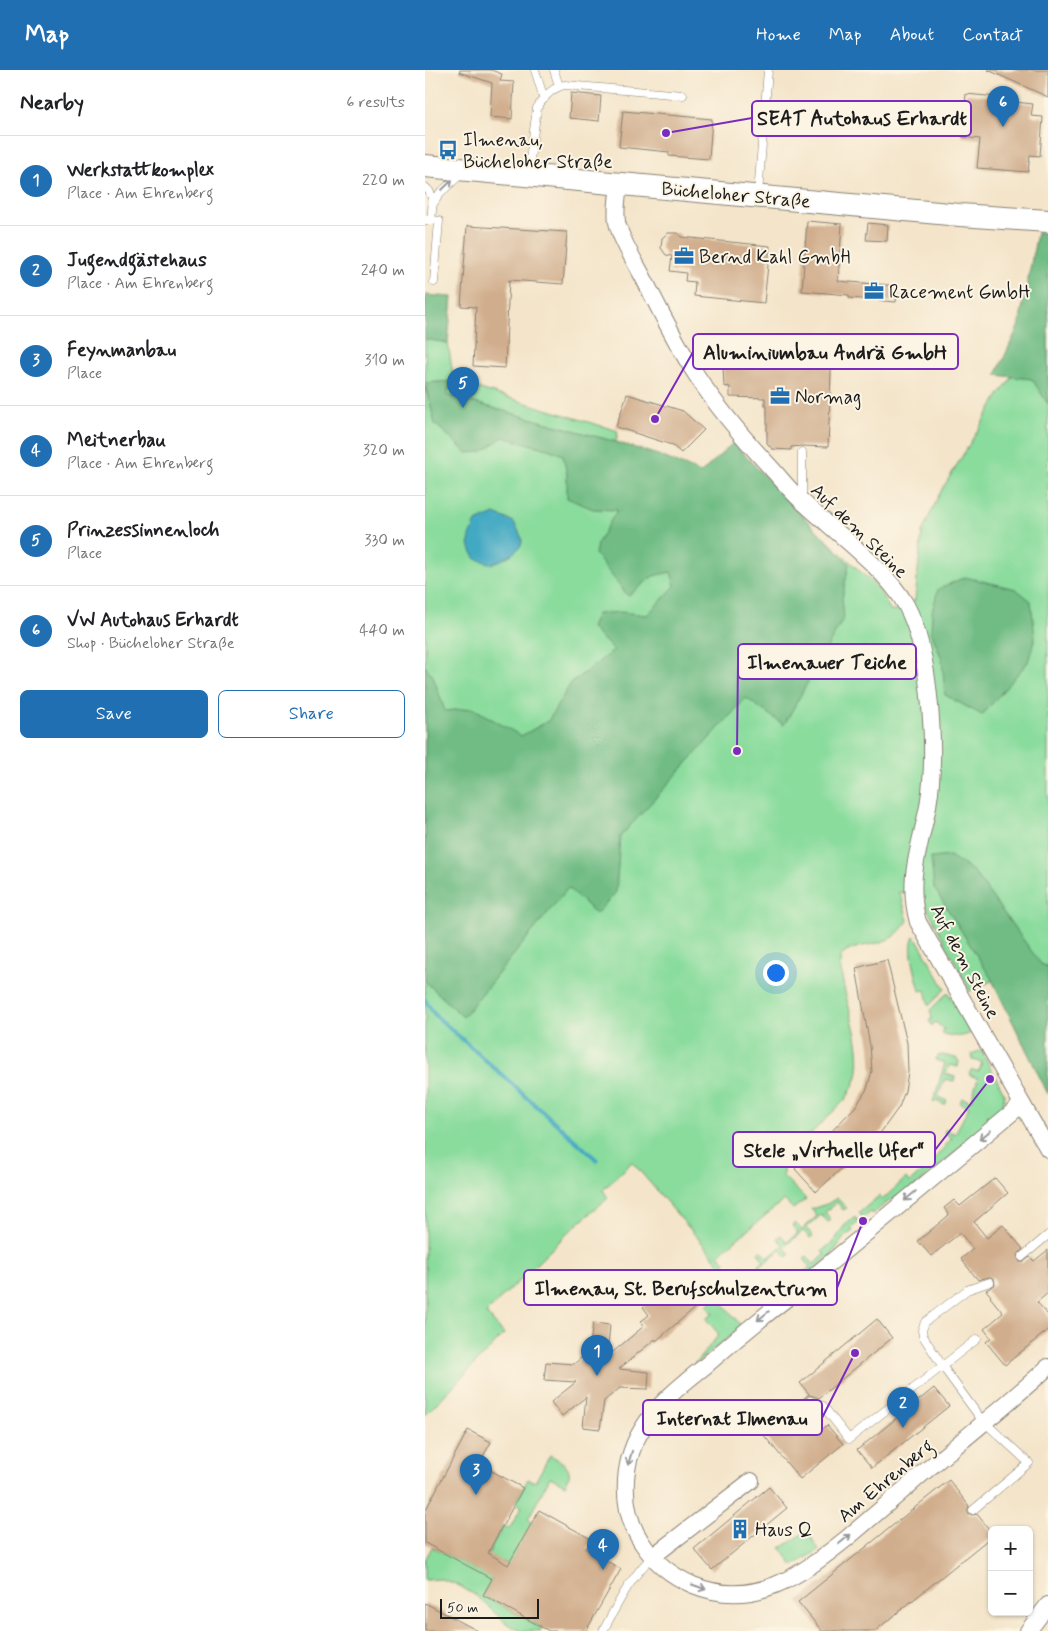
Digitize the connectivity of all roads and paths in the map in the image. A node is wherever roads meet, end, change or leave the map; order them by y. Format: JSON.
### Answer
{"nodes":[{"id":1,"x":535,"y":70,"type":"edge"},
{"id":2,"x":554,"y":70,"type":"edge"},
{"id":3,"x":768,"y":70,"type":"edge"},
{"id":4,"x":559,"y":86,"type":"junction"},
{"id":5,"x":683,"y":95,"type":"dead end"},
{"id":6,"x":544,"y":99,"type":"junction"},
{"id":7,"x":425,"y":166,"type":"edge"},
{"id":8,"x":466,"y":170,"type":"junction"},
{"id":9,"x":528,"y":175,"type":"junction"},
{"id":10,"x":619,"y":183,"type":"junction"},
{"id":11,"x":425,"y":187,"type":"edge"},
{"id":12,"x":758,"y":196,"type":"junction"},
{"id":13,"x":433,"y":204,"type":"junction"},
{"id":14,"x":428,"y":220,"type":"edge"},
{"id":15,"x":1048,"y":221,"type":"edge"},
{"id":16,"x":434,"y":282,"type":"dead end"},
{"id":17,"x":802,"y":452,"type":"dead end"},
{"id":18,"x":802,"y":502,"type":"junction"},
{"id":19,"x":1021,"y":1104,"type":"junction"},
{"id":20,"x":1048,"y":1149,"type":"edge"},
{"id":21,"x":1048,"y":1235,"type":"edge"},
{"id":22,"x":1023,"y":1257,"type":"dead end"},
{"id":23,"x":990,"y":1282,"type":"dead end"},
{"id":24,"x":977,"y":1339,"type":"dead end"},
{"id":25,"x":943,"y":1367,"type":"junction"},
{"id":26,"x":1048,"y":1367,"type":"edge"},
{"id":27,"x":810,"y":1401,"type":"dead end"},
{"id":28,"x":984,"y":1421,"type":"junction"},
{"id":29,"x":751,"y":1481,"type":"dead end"},
{"id":30,"x":973,"y":1510,"type":"dead end"},
{"id":31,"x":652,"y":1557,"type":"junction"},
{"id":32,"x":1048,"y":1605,"type":"edge"},
{"id":33,"x":603,"y":1631,"type":"edge"},
{"id":34,"x":1028,"y":1631,"type":"edge"}],
"edges":[{"from":1,"to":6,"type":"lane"},
{"from":2,"to":4,"type":"lane"},
{"from":3,"to":12,"type":"lane"},
{"from":4,"to":5,"type":"lane"},
{"from":4,"to":6,"type":"lane"},
{"from":6,"to":9,"type":"lane"},
{"from":7,"to":8,"type":"main road","name":"Bücheloher Straße"},
{"from":8,"to":9,"type":"main road","name":"Bücheloher Straße"},
{"from":13,"to":8,"type":"lane","one_way":true},
{"from":9,"to":10,"type":"main road","name":"Bücheloher Straße"},
{"from":10,"to":12,"type":"main road","name":"Bücheloher Straße"},
{"from":10,"to":18,"type":"street","name":"Auf dem Steine"},
{"from":11,"to":13,"type":"lane"},
{"from":12,"to":15,"type":"main road","name":"Bücheloher Straße"},
{"from":13,"to":14,"type":"lane"},
{"from":14,"to":16,"type":"lane"},
{"from":17,"to":18,"type":"lane"},
{"from":18,"to":19,"type":"street","name":"Auf dem Steine"},
{"from":19,"to":20,"type":"street"},
{"from":19,"to":31,"type":"street","name":"Am Ehrenberg","one_way":true},
{"from":21,"to":22,"type":"lane"},
{"from":23,"to":25,"type":"lane"},
{"from":24,"to":25,"type":"lane"},
{"from":25,"to":27,"type":"lane"},
{"from":25,"to":28,"type":"lane"},
{"from":26,"to":28,"type":"street","name":"Am Ehrenberg"},
{"from":28,"to":30,"type":"lane"},
{"from":31,"to":28,"type":"street","name":"Am Ehrenberg","one_way":true},
{"from":29,"to":31,"type":"street"},
{"from":31,"to":33,"type":"lane"},
{"from":32,"to":34,"type":"street"}]}
